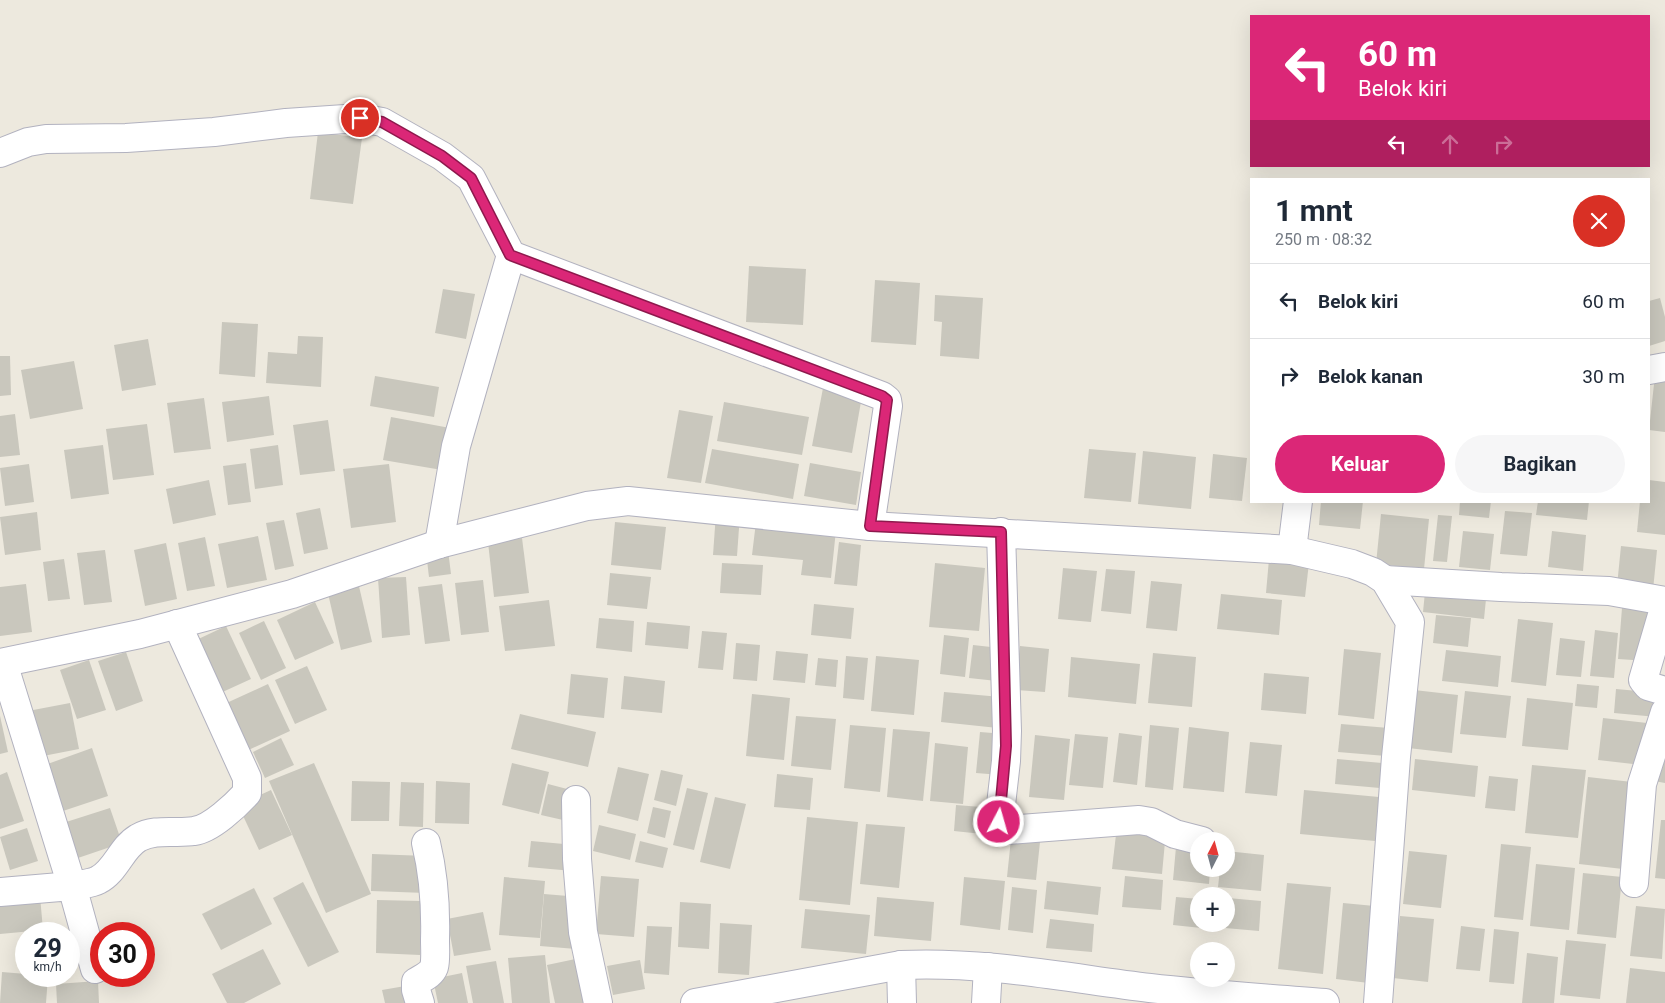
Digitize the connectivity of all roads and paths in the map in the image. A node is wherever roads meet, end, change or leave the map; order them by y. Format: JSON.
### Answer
{"nodes":[{"id":1,"x":0,"y":153,"type":"edge"},
{"id":2,"x":510,"y":255,"type":"junction"},
{"id":3,"x":1665,"y":367,"type":"edge"},
{"id":4,"x":1650,"y":370,"type":"edge"},
{"id":5,"x":1298,"y":503,"type":"edge"},
{"id":6,"x":870,"y":526,"type":"junction"},
{"id":7,"x":1001,"y":532,"type":"junction"},
{"id":8,"x":439,"y":544,"type":"junction"},
{"id":9,"x":1292,"y":550,"type":"junction"},
{"id":10,"x":1385,"y":580,"type":"junction"},
{"id":11,"x":1665,"y":601,"type":"edge"},
{"id":12,"x":1665,"y":605,"type":"edge"},
{"id":13,"x":177,"y":624,"type":"junction"},
{"id":14,"x":1,"y":663,"type":"edge"},
{"id":15,"x":1665,"y":691,"type":"edge"},
{"id":16,"x":1665,"y":712,"type":"edge"},
{"id":17,"x":576,"y":800,"type":"dead end"},
{"id":18,"x":1190,"y":838,"type":"edge"},
{"id":19,"x":426,"y":843,"type":"dead end"},
{"id":20,"x":1634,"y":883,"type":"dead end"},
{"id":21,"x":72,"y":886,"type":"junction"},
{"id":22,"x":0,"y":892,"type":"edge"},
{"id":23,"x":90,"y":951,"type":"edge"},
{"id":24,"x":901,"y":982,"type":"edge"},
{"id":25,"x":987,"y":982,"type":"edge"},
{"id":26,"x":805,"y":994,"type":"edge"},
{"id":27,"x":1152,"y":997,"type":"edge"},
{"id":28,"x":420,"y":1003,"type":"edge"},
{"id":29,"x":598,"y":1003,"type":"edge"},
{"id":30,"x":695,"y":1003,"type":"edge"},
{"id":31,"x":1325,"y":1003,"type":"edge"},
{"id":32,"x":1378,"y":1003,"type":"edge"}],
"edges":[{"from":1,"to":2,"type":"street"},
{"from":2,"to":6,"type":"street"},
{"from":2,"to":8,"type":"street"},
{"from":3,"to":4,"type":"street"},
{"from":5,"to":9,"type":"street"},
{"from":6,"to":7,"type":"street"},
{"from":6,"to":8,"type":"street"},
{"from":7,"to":9,"type":"street"},
{"from":7,"to":18,"type":"street"},
{"from":8,"to":13,"type":"street"},
{"from":9,"to":10,"type":"street"},
{"from":10,"to":11,"type":"street"},
{"from":10,"to":32,"type":"street"},
{"from":12,"to":15,"type":"street"},
{"from":13,"to":14,"type":"street"},
{"from":13,"to":21,"type":"street"},
{"from":14,"to":21,"type":"street"},
{"from":16,"to":20,"type":"street"},
{"from":17,"to":29,"type":"street"},
{"from":19,"to":28,"type":"street"},
{"from":21,"to":22,"type":"street"},
{"from":21,"to":23,"type":"street"},
{"from":24,"to":25,"type":"street"},
{"from":24,"to":26,"type":"street"},
{"from":25,"to":27,"type":"street"},
{"from":26,"to":30,"type":"street"},
{"from":27,"to":31,"type":"street"}]}
